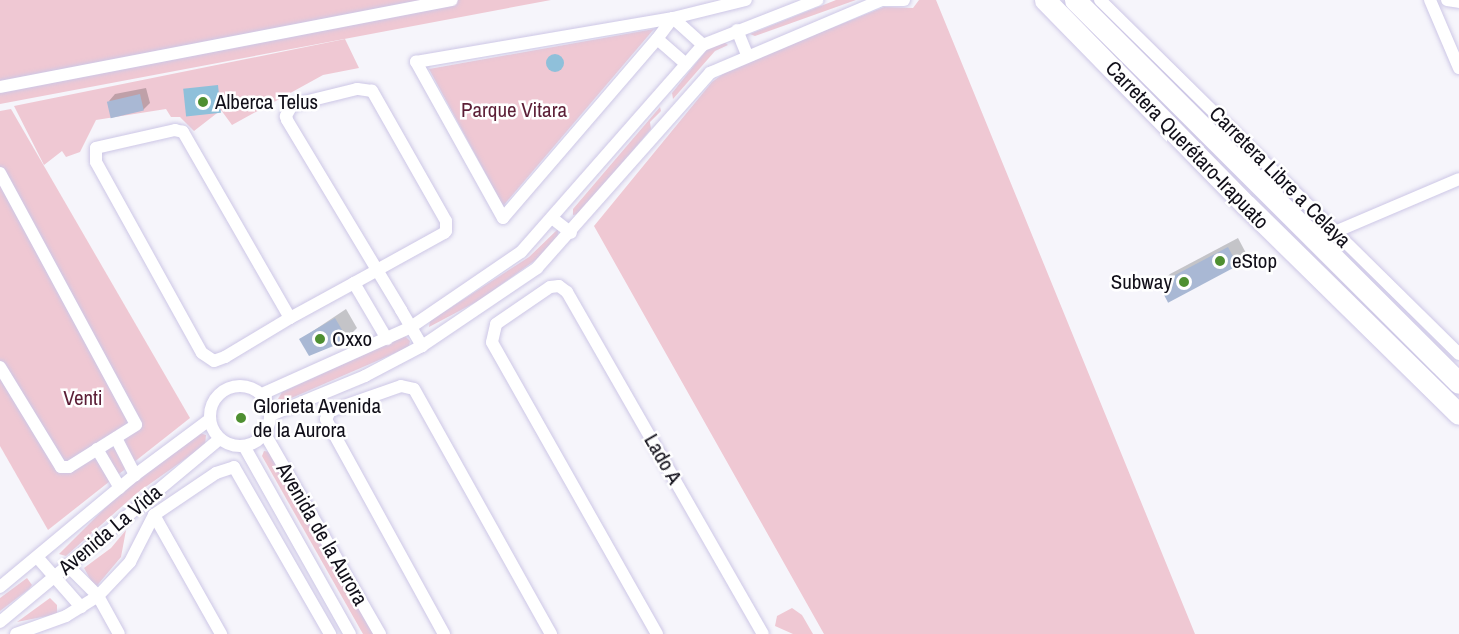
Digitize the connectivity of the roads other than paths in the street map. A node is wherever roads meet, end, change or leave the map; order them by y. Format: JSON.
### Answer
{"nodes":[{"id":1,"x":452,"y":0,"type":"edge"},
{"id":2,"x":746,"y":0,"type":"edge"},
{"id":3,"x":817,"y":0,"type":"edge"},
{"id":4,"x":882,"y":0,"type":"edge"},
{"id":5,"x":904,"y":0,"type":"edge"},
{"id":6,"x":1045,"y":0,"type":"edge"},
{"id":7,"x":1075,"y":0,"type":"edge"},
{"id":8,"x":1100,"y":0,"type":"edge"},
{"id":9,"x":1430,"y":0,"type":"edge"},
{"id":10,"x":1447,"y":0,"type":"edge"},
{"id":11,"x":1459,"y":2,"type":"edge"},
{"id":12,"x":673,"y":18,"type":"junction"},
{"id":13,"x":737,"y":30,"type":"junction"},
{"id":14,"x":657,"y":39,"type":"junction"},
{"id":15,"x":703,"y":45,"type":"junction"},
{"id":16,"x":747,"y":55,"type":"junction"},
{"id":17,"x":686,"y":64,"type":"junction"},
{"id":18,"x":1459,"y":68,"type":"edge"},
{"id":19,"x":0,"y":87,"type":"edge"},
{"id":20,"x":0,"y":173,"type":"edge"},
{"id":21,"x":1459,"y":179,"type":"edge"},
{"id":22,"x":552,"y":218,"type":"junction"},
{"id":23,"x":1336,"y":232,"type":"junction"},
{"id":24,"x":571,"y":233,"type":"junction"},
{"id":25,"x":1316,"y":240,"type":"junction"},
{"id":26,"x":377,"y":270,"type":"junction"},
{"id":27,"x":354,"y":283,"type":"junction"},
{"id":28,"x":290,"y":318,"type":"junction"},
{"id":29,"x":411,"y":327,"type":"junction"},
{"id":30,"x":387,"y":339,"type":"junction"},
{"id":31,"x":422,"y":346,"type":"junction"},
{"id":32,"x":1459,"y":354,"type":"edge"},
{"id":33,"x":0,"y":367,"type":"edge"},
{"id":34,"x":1459,"y":383,"type":"edge"},
{"id":35,"x":262,"y":394,"type":"junction"},
{"id":36,"x":1459,"y":414,"type":"edge"},
{"id":37,"x":271,"y":415,"type":"junction"},
{"id":38,"x":209,"y":420,"type":"junction"},
{"id":39,"x":265,"y":434,"type":"junction"},
{"id":40,"x":116,"y":438,"type":"junction"},
{"id":41,"x":220,"y":439,"type":"junction"},
{"id":42,"x":244,"y":446,"type":"junction"},
{"id":43,"x":97,"y":449,"type":"junction"},
{"id":44,"x":135,"y":475,"type":"junction"},
{"id":45,"x":120,"y":488,"type":"junction"},
{"id":46,"x":154,"y":515,"type":"junction"},
{"id":47,"x":37,"y":557,"type":"junction"},
{"id":48,"x":68,"y":566,"type":"junction"},
{"id":49,"x":54,"y":577,"type":"junction"},
{"id":50,"x":0,"y":587,"type":"edge"},
{"id":51,"x":98,"y":596,"type":"junction"},
{"id":52,"x":81,"y":607,"type":"junction"},
{"id":53,"x":0,"y":622,"type":"edge"},
{"id":54,"x":40,"y":631,"type":"edge"},
{"id":55,"x":16,"y":634,"type":"edge"},
{"id":56,"x":118,"y":634,"type":"edge"},
{"id":57,"x":221,"y":634,"type":"edge"},
{"id":58,"x":330,"y":634,"type":"edge"},
{"id":59,"x":350,"y":634,"type":"edge"},
{"id":60,"x":380,"y":634,"type":"edge"},
{"id":61,"x":444,"y":634,"type":"edge"},
{"id":62,"x":551,"y":634,"type":"edge"},
{"id":63,"x":657,"y":634,"type":"edge"},
{"id":64,"x":764,"y":634,"type":"edge"}],
"edges":[{"from":1,"to":19,"type":"street"},
{"from":2,"to":12,"type":"street"},
{"from":3,"to":13,"type":"street"},
{"from":4,"to":5,"type":"street"},
{"from":4,"to":16,"type":"street"},
{"from":6,"to":36,"type":"highway","name":"Carretera Querétaro-Irapuato"},
{"from":7,"to":25,"type":"highway"},
{"from":8,"to":23,"type":"street","name":"Carretera Libre a Celaya"},
{"from":9,"to":18,"type":"street"},
{"from":10,"to":11,"type":"street"},
{"from":12,"to":14,"type":"street"},
{"from":12,"to":14,"type":"street"},
{"from":12,"to":15,"type":"street"},
{"from":13,"to":15,"type":"street"},
{"from":13,"to":16,"type":"street"},
{"from":14,"to":17,"type":"street"},
{"from":15,"to":17,"type":"street"},
{"from":16,"to":24,"type":"street"},
{"from":17,"to":22,"type":"street"},
{"from":20,"to":40,"type":"street"},
{"from":21,"to":23,"type":"street"},
{"from":22,"to":24,"type":"street"},
{"from":22,"to":29,"type":"street"},
{"from":23,"to":25,"type":"street"},
{"from":23,"to":32,"type":"street","name":"Carretera Libre a Celaya"},
{"from":24,"to":31,"type":"street"},
{"from":25,"to":34,"type":"highway"},
{"from":26,"to":26,"type":"street"},
{"from":26,"to":27,"type":"street"},
{"from":26,"to":29,"type":"street"},
{"from":27,"to":28,"type":"street"},
{"from":27,"to":30,"type":"street"},
{"from":28,"to":28,"type":"street"},
{"from":29,"to":30,"type":"street"},
{"from":29,"to":31,"type":"street"},
{"from":30,"to":35,"type":"street"},
{"from":31,"to":37,"type":"street"},
{"from":33,"to":43,"type":"street"},
{"from":35,"to":37,"type":"street"},
{"from":35,"to":38,"type":"street"},
{"from":37,"to":39,"type":"street"},
{"from":38,"to":41,"type":"street"},
{"from":38,"to":44,"type":"street","name":"Avenida La Vida"},
{"from":39,"to":42,"type":"street"},
{"from":39,"to":60,"type":"street","name":"Avenida de la Aurora"},
{"from":40,"to":43,"type":"street"},
{"from":40,"to":44,"type":"street"},
{"from":41,"to":42,"type":"street"},
{"from":41,"to":48,"type":"street","name":"Avenida La Vida"},
{"from":42,"to":59,"type":"street","name":"Avenida de la Aurora"},
{"from":43,"to":45,"type":"street"},
{"from":44,"to":45,"type":"street","name":"Avenida La Vida"},
{"from":45,"to":47,"type":"street","name":"Avenida La Vida"},
{"from":46,"to":51,"type":"street"},
{"from":46,"to":57,"type":"street"},
{"from":46,"to":58,"type":"street"},
{"from":47,"to":49,"type":"street"},
{"from":47,"to":50,"type":"street","name":"Avenida La Vida"},
{"from":48,"to":49,"type":"street","name":"Avenida La Vida"},
{"from":48,"to":51,"type":"street"},
{"from":49,"to":52,"type":"street"},
{"from":49,"to":53,"type":"street","name":"Avenida La Vida"},
{"from":51,"to":52,"type":"street"},
{"from":51,"to":56,"type":"street"},
{"from":52,"to":54,"type":"street"},
{"from":54,"to":55,"type":"street"},
{"from":61,"to":62,"type":"street"},
{"from":63,"to":64,"type":"street","name":"Lado A"}]}
